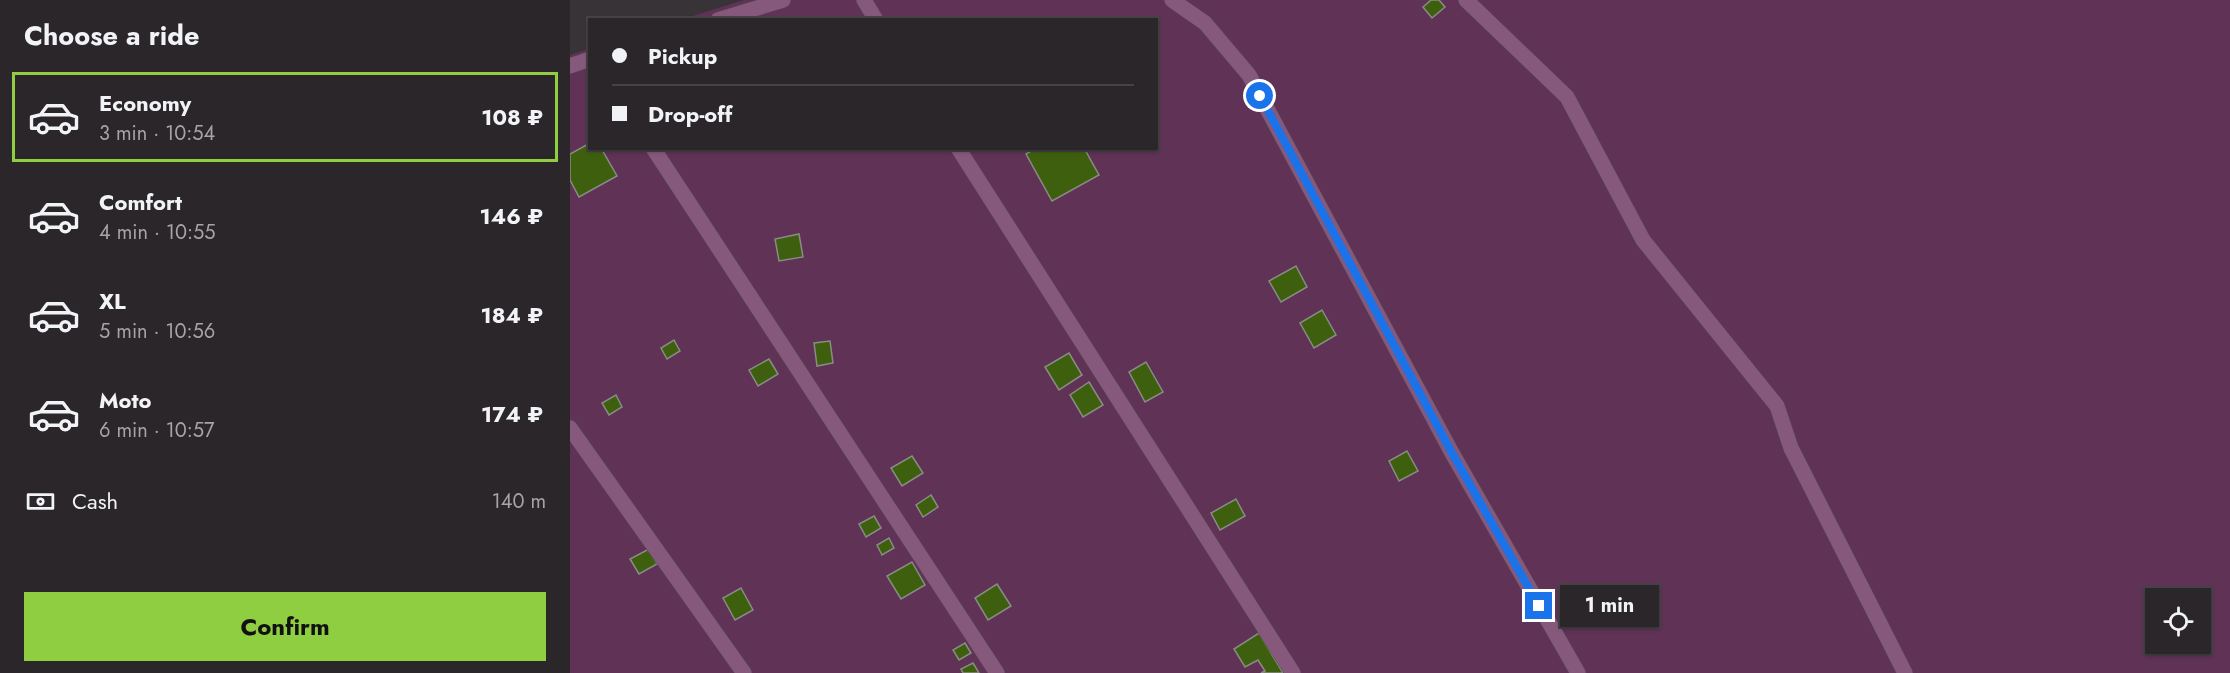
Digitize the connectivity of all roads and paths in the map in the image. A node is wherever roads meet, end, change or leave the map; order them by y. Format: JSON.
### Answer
{"nodes":[{"id":1,"x":783,"y":0,"type":"edge"},
{"id":2,"x":864,"y":0,"type":"edge"},
{"id":3,"x":1172,"y":0,"type":"edge"},
{"id":4,"x":1466,"y":0,"type":"edge"},
{"id":5,"x":724,"y":18,"type":"edge"},
{"id":6,"x":875,"y":18,"type":"edge"},
{"id":7,"x":588,"y":60,"type":"edge"},
{"id":8,"x":570,"y":66,"type":"edge"},
{"id":9,"x":654,"y":150,"type":"edge"},
{"id":10,"x":959,"y":150,"type":"edge"},
{"id":11,"x":570,"y":428,"type":"edge"},
{"id":12,"x":744,"y":673,"type":"edge"},
{"id":13,"x":997,"y":673,"type":"edge"},
{"id":14,"x":1293,"y":673,"type":"edge"},
{"id":15,"x":1578,"y":673,"type":"edge"},
{"id":16,"x":1905,"y":673,"type":"edge"}],
"edges":[{"from":1,"to":5,"type":"lane"},
{"from":2,"to":6,"type":"lane"},
{"from":3,"to":15,"type":"lane"},
{"from":4,"to":16,"type":"lane"},
{"from":7,"to":8,"type":"lane"},
{"from":9,"to":13,"type":"lane"},
{"from":10,"to":14,"type":"lane"},
{"from":11,"to":12,"type":"lane"}]}
